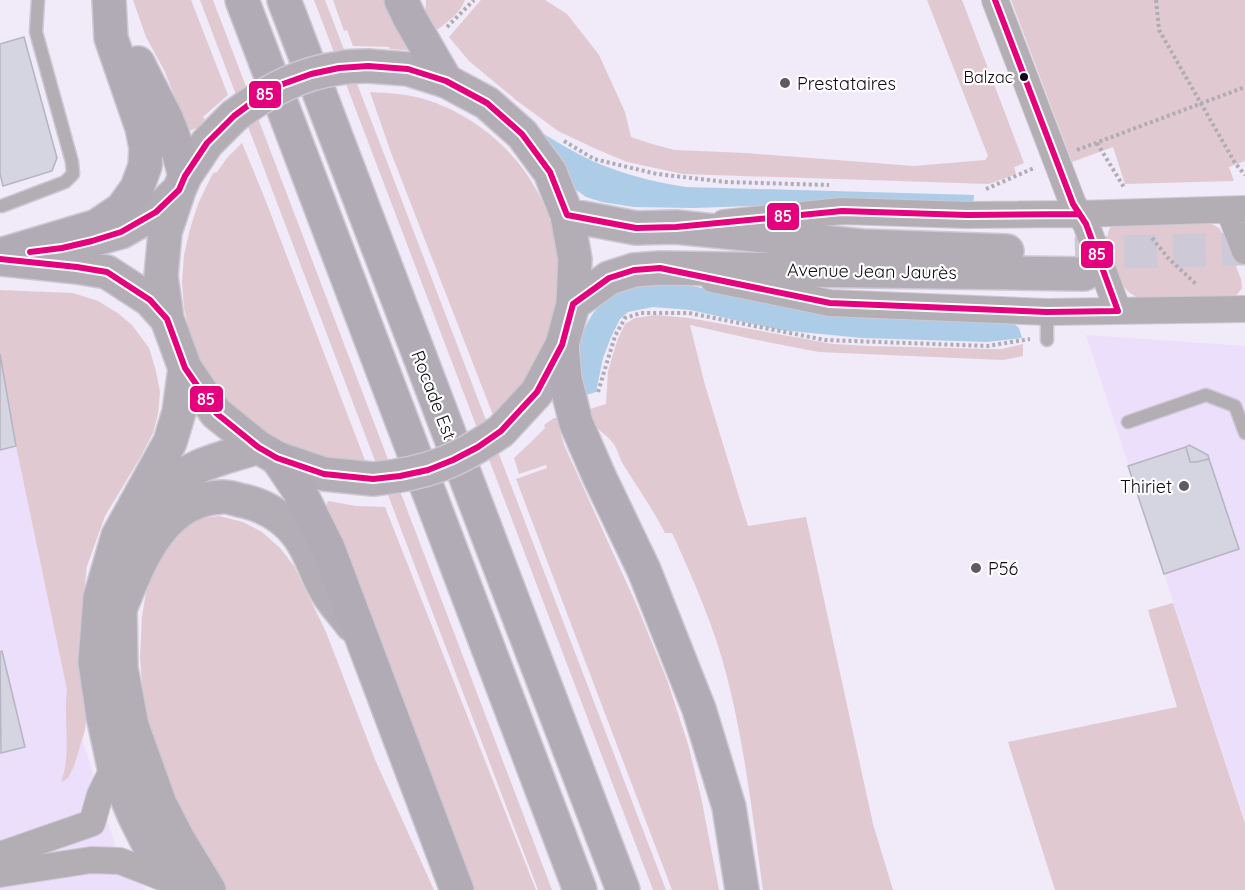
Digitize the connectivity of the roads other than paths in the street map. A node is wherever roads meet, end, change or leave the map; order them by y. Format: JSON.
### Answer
{"nodes":[{"id":1,"x":38,"y":0,"type":"edge"},
{"id":2,"x":110,"y":0,"type":"edge"},
{"id":3,"x":115,"y":0,"type":"edge"},
{"id":4,"x":242,"y":0,"type":"edge"},
{"id":5,"x":284,"y":0,"type":"edge"},
{"id":6,"x":401,"y":0,"type":"edge"},
{"id":7,"x":995,"y":0,"type":"edge"},
{"id":8,"x":446,"y":81,"type":"junction"},
{"id":9,"x":182,"y":183,"type":"junction"},
{"id":10,"x":2,"y":206,"type":"dead end"},
{"id":11,"x":1237,"y":210,"type":"edge"},
{"id":12,"x":1079,"y":214,"type":"junction"},
{"id":13,"x":567,"y":215,"type":"junction"},
{"id":14,"x":676,"y":227,"type":"junction"},
{"id":15,"x":1245,"y":251,"type":"edge"},
{"id":16,"x":0,"y":257,"type":"edge"},
{"id":17,"x":660,"y":268,"type":"junction"},
{"id":18,"x":573,"y":304,"type":"junction"},
{"id":19,"x":1245,"y":309,"type":"edge"},
{"id":20,"x":1118,"y":311,"type":"junction"},
{"id":21,"x":166,"y":319,"type":"junction"},
{"id":22,"x":562,"y":345,"type":"junction"},
{"id":23,"x":185,"y":368,"type":"junction"},
{"id":24,"x":1128,"y":422,"type":"dead end"},
{"id":25,"x":1245,"y":433,"type":"edge"},
{"id":26,"x":268,"y":452,"type":"junction"},
{"id":27,"x":120,"y":609,"type":"junction"},
{"id":28,"x":361,"y":638,"type":"junction"},
{"id":29,"x":114,"y":767,"type":"junction"},
{"id":30,"x":92,"y":823,"type":"junction"},
{"id":31,"x":156,"y":826,"type":"junction"},
{"id":32,"x":0,"y":855,"type":"edge"},
{"id":33,"x":120,"y":861,"type":"junction"},
{"id":34,"x":0,"y":874,"type":"edge"},
{"id":35,"x":177,"y":886,"type":"edge"},
{"id":36,"x":209,"y":890,"type":"edge"},
{"id":37,"x":457,"y":890,"type":"edge"},
{"id":38,"x":580,"y":890,"type":"edge"},
{"id":39,"x":623,"y":890,"type":"edge"},
{"id":40,"x":742,"y":890,"type":"edge"}],
"edges":[{"from":1,"to":10,"type":"lane"},
{"from":2,"to":16,"type":"highway"},
{"from":3,"to":9,"type":"highway"},
{"from":4,"to":38,"type":"highway"},
{"from":5,"to":39,"type":"highway","name":"Rocade Est"},
{"from":6,"to":8,"type":"highway"},
{"from":7,"to":12,"type":"street"},
{"from":8,"to":9,"type":"main road","bridge":true},
{"from":8,"to":13,"type":"main road"},
{"from":9,"to":16,"type":"main road"},
{"from":9,"to":21,"type":"main road"},
{"from":11,"to":12,"type":"street","name":"Avenue Jean Jaurès"},
{"from":11,"to":15,"type":"street"},
{"from":12,"to":14,"type":"street","name":"Avenue Jean Jaurès"},
{"from":12,"to":20,"type":"street"},
{"from":13,"to":14,"type":"main road","name":"Avenue Jean Jaurès"},
{"from":13,"to":18,"type":"main road"},
{"from":14,"to":17,"type":"main road","name":"Avenue Jean Jaurès"},
{"from":16,"to":21,"type":"main road"},
{"from":17,"to":18,"type":"main road","name":"Avenue Jean Jaurès"},
{"from":17,"to":20,"type":"street","name":"Avenue Jean Jaurès"},
{"from":18,"to":22,"type":"main road"},
{"from":19,"to":20,"type":"street","name":"Avenue Jean Jaurès"},
{"from":21,"to":23,"type":"main road"},
{"from":22,"to":26,"type":"main road","bridge":true},
{"from":22,"to":40,"type":"highway"},
{"from":23,"to":26,"type":"main road"},
{"from":23,"to":29,"type":"main road"},
{"from":24,"to":25,"type":"lane"},
{"from":26,"to":27,"type":"main road"},
{"from":26,"to":28,"type":"highway"},
{"from":27,"to":28,"type":"main road"},
{"from":27,"to":31,"type":"main road"},
{"from":28,"to":37,"type":"highway"},
{"from":29,"to":30,"type":"street"},
{"from":29,"to":31,"type":"main road"},
{"from":30,"to":31,"type":"street"},
{"from":30,"to":32,"type":"street"},
{"from":31,"to":33,"type":"street"},
{"from":31,"to":35,"type":"main road"},
{"from":31,"to":36,"type":"main road"},
{"from":33,"to":34,"type":"street"},
{"from":33,"to":35,"type":"street"}]}
